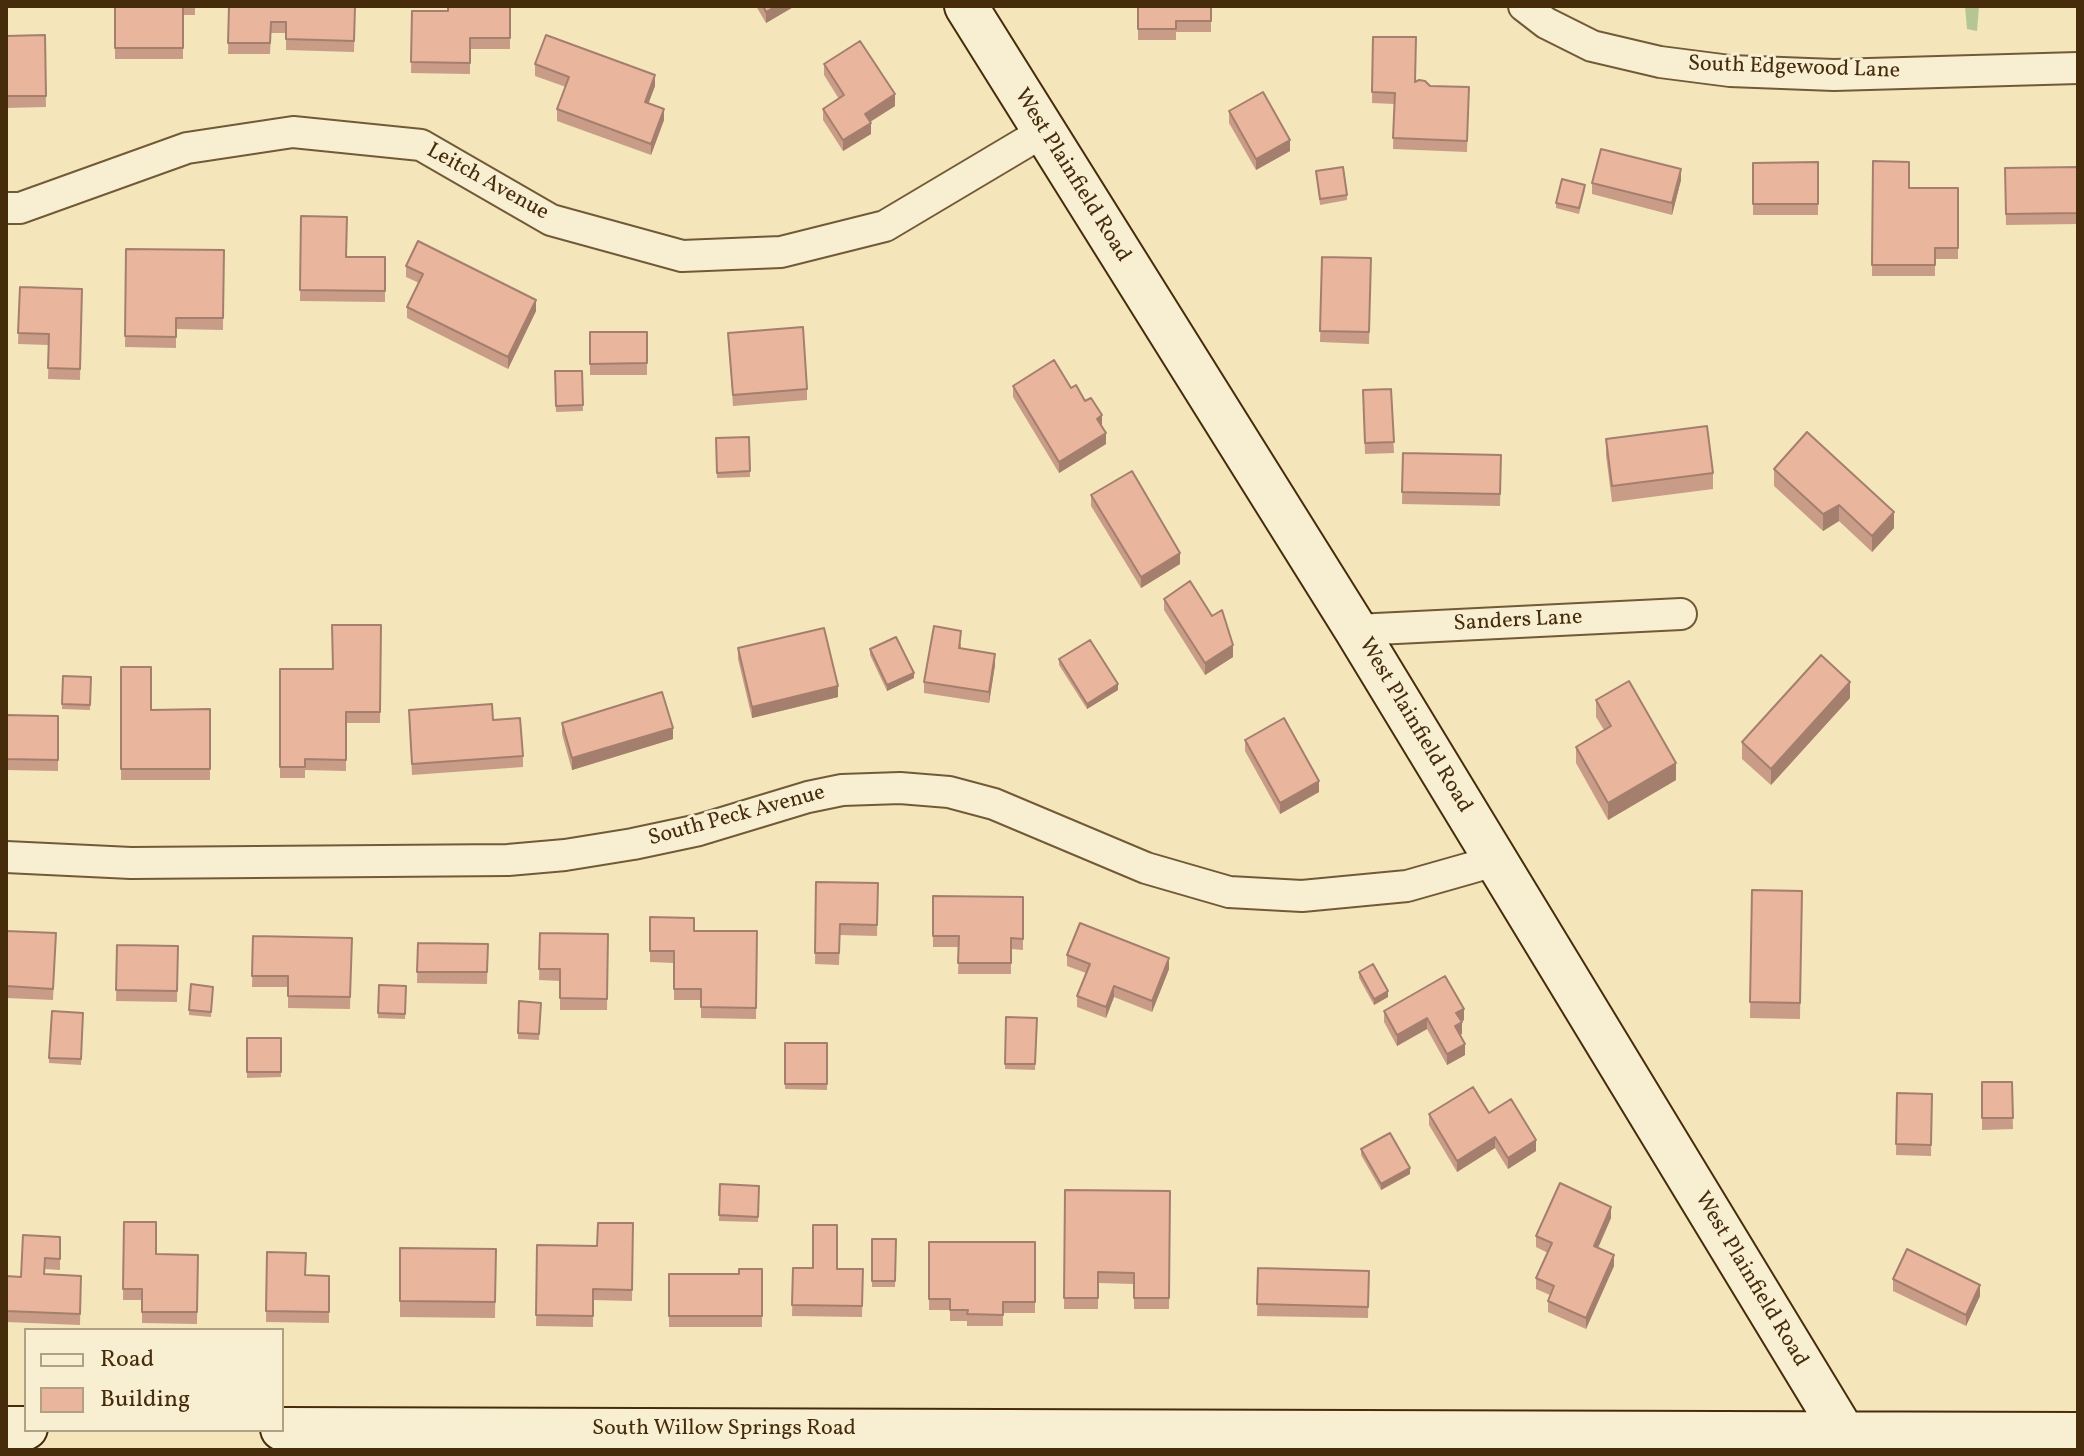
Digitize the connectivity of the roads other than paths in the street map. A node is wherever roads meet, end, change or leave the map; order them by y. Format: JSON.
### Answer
{"nodes":[{"id":1,"x":966,"y":6,"type":"edge"},
{"id":2,"x":1524,"y":6,"type":"edge"},
{"id":3,"x":2078,"y":68,"type":"edge"},
{"id":4,"x":1043,"y":132,"type":"junction"},
{"id":5,"x":6,"y":208,"type":"edge"},
{"id":6,"x":1681,"y":614,"type":"dead end"},
{"id":7,"x":1356,"y":630,"type":"junction"},
{"id":8,"x":6,"y":857,"type":"edge"},
{"id":9,"x":1495,"y":861,"type":"junction"},
{"id":10,"x":284,"y":1429,"type":"edge"},
{"id":11,"x":2078,"y":1434,"type":"edge"},
{"id":12,"x":569,"y":1440,"type":"edge"},
{"id":13,"x":1849,"y":1442,"type":"edge"}],
"edges":[{"from":1,"to":4,"type":"street","name":"West Plainfield Road"},
{"from":2,"to":3,"type":"street","name":"South Edgewood Lane"},
{"from":4,"to":5,"type":"street","name":"Leitch Avenue"},
{"from":4,"to":7,"type":"street","name":"West Plainfield Road"},
{"from":6,"to":7,"type":"street","name":"Sanders Lane"},
{"from":7,"to":9,"type":"street","name":"West Plainfield Road"},
{"from":8,"to":9,"type":"street","name":"South Peck Avenue"},
{"from":9,"to":13,"type":"street","name":"West Plainfield Road"},
{"from":10,"to":12,"type":"street","name":"South Willow Springs Road"},
{"from":11,"to":13,"type":"street","name":"South Willow Springs Road"},
{"from":12,"to":13,"type":"street","name":"South Willow Springs Road"}]}
